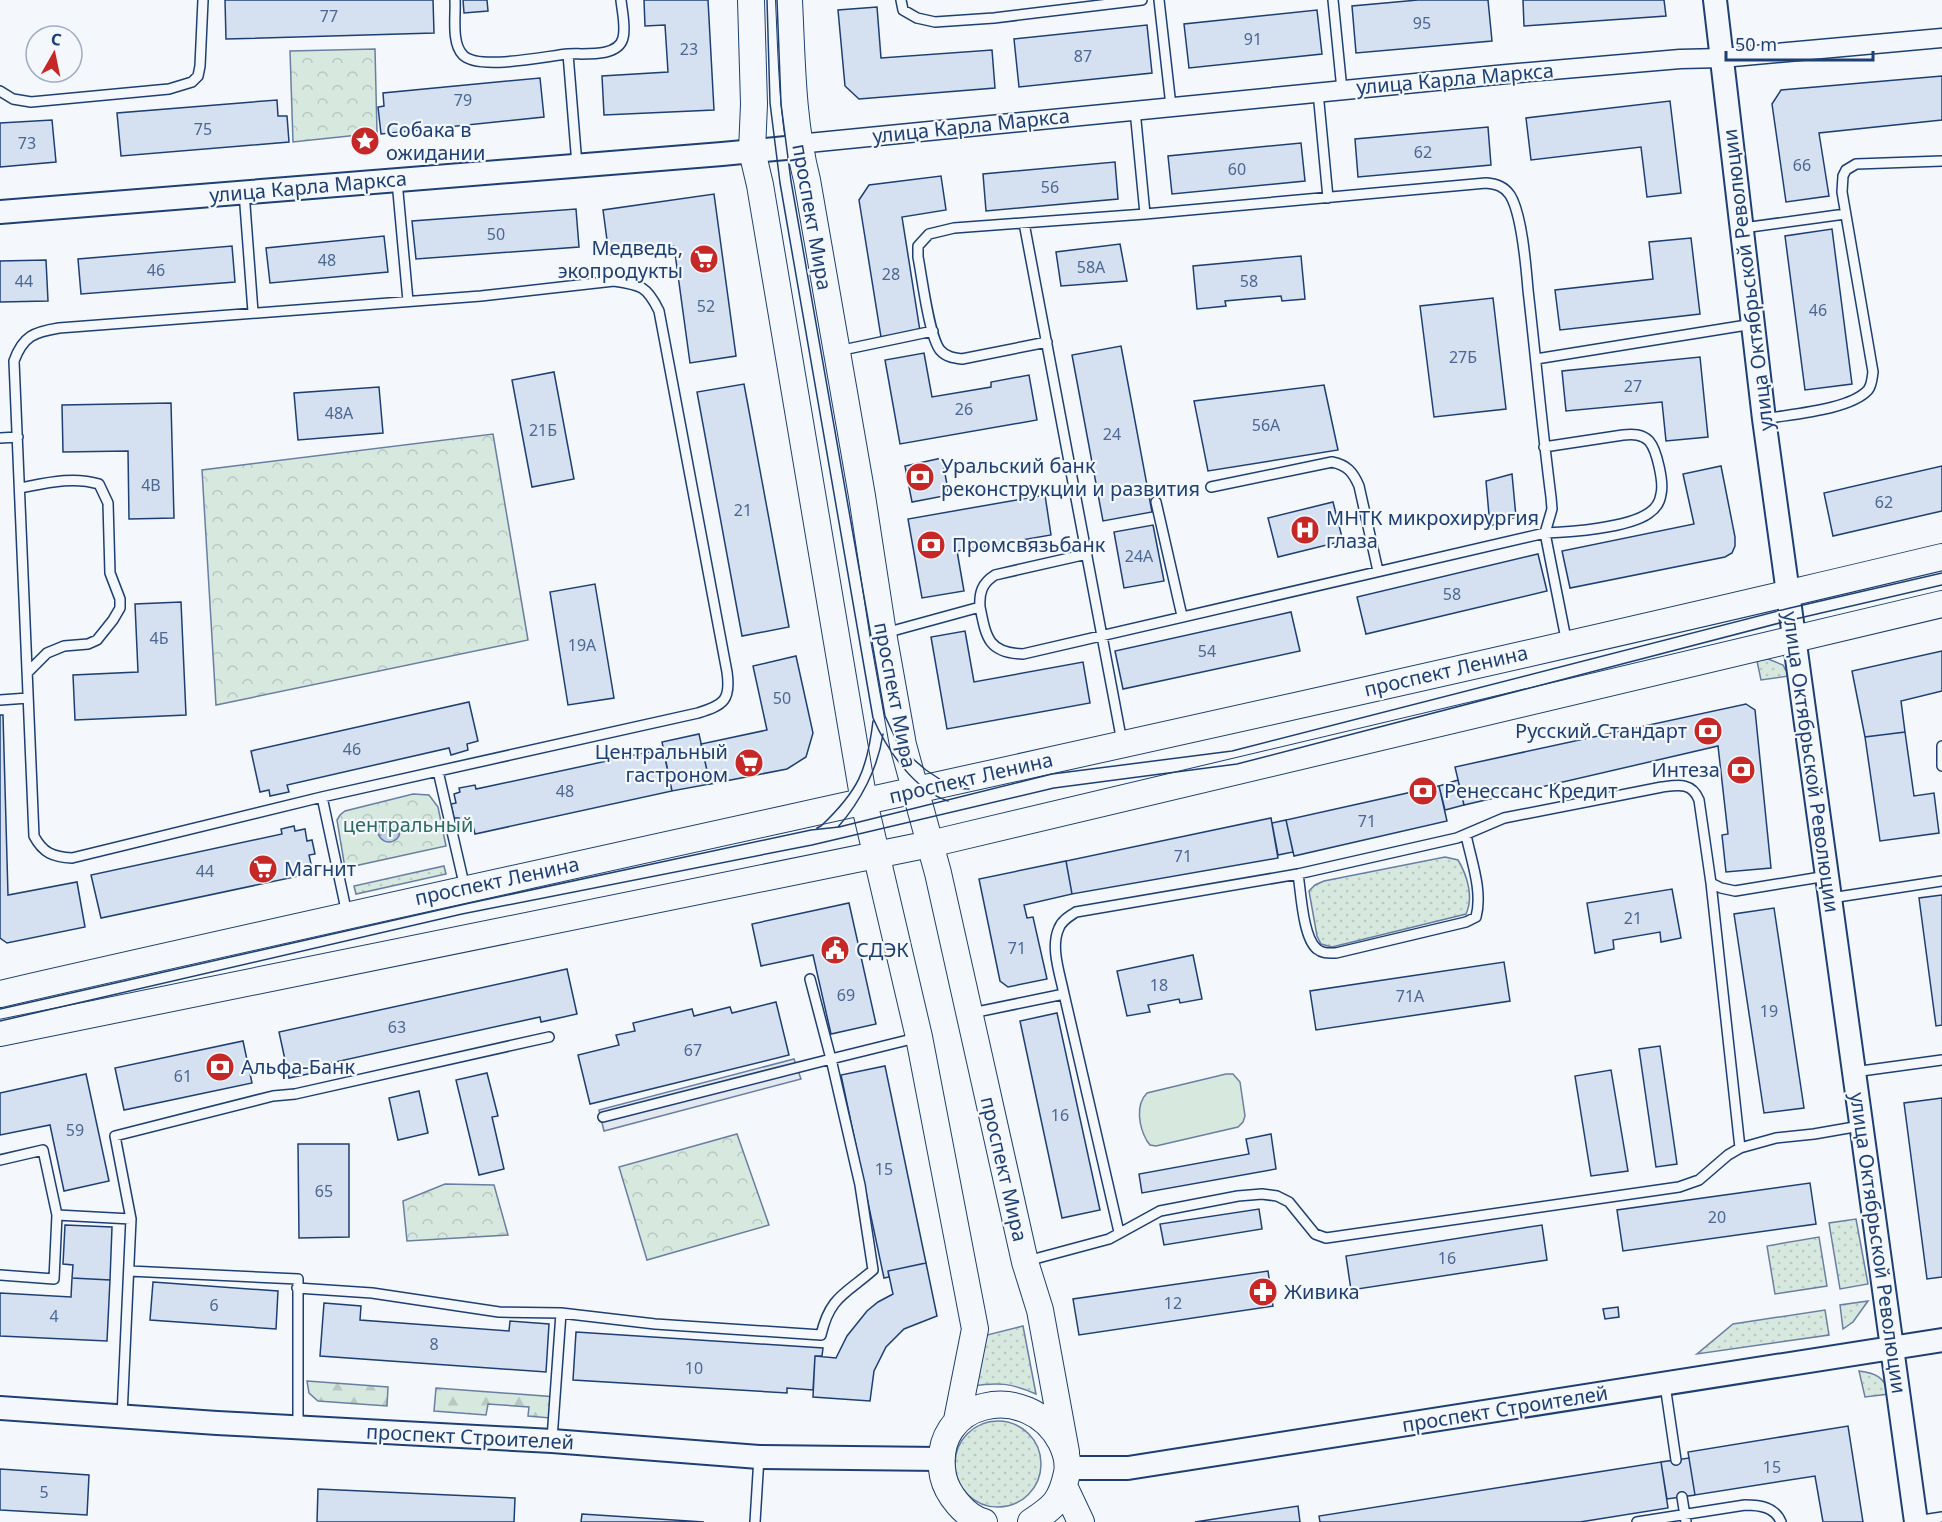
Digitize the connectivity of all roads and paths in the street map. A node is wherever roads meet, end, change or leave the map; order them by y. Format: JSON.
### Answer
{"nodes":[{"id":1,"x":204,"y":0,"type":"edge"},
{"id":2,"x":456,"y":0,"type":"edge"},
{"id":3,"x":621,"y":0,"type":"edge"},
{"id":4,"x":750,"y":0,"type":"edge"},
{"id":5,"x":789,"y":0,"type":"edge"},
{"id":6,"x":900,"y":0,"type":"edge"},
{"id":7,"x":1142,"y":0,"type":"edge"},
{"id":8,"x":1159,"y":0,"type":"edge"},
{"id":9,"x":1334,"y":0,"type":"edge"},
{"id":10,"x":1715,"y":0,"type":"edge"},
{"id":11,"x":1942,"y":38,"type":"edge"},
{"id":12,"x":568,"y":54,"type":"junction"},
{"id":13,"x":1722,"y":58,"type":"junction"},
{"id":14,"x":1342,"y":90,"type":"junction"},
{"id":15,"x":0,"y":91,"type":"edge"},
{"id":16,"x":1318,"y":92,"type":"junction"},
{"id":17,"x":1171,"y":106,"type":"junction"},
{"id":18,"x":1135,"y":110,"type":"junction"},
{"id":19,"x":798,"y":144,"type":"junction"},
{"id":20,"x":753,"y":151,"type":"junction"},
{"id":21,"x":1942,"y":161,"type":"edge"},
{"id":22,"x":577,"y":165,"type":"junction"},
{"id":23,"x":397,"y":180,"type":"junction"},
{"id":24,"x":244,"y":192,"type":"junction"},
{"id":25,"x":1328,"y":198,"type":"junction"},
{"id":26,"x":0,"y":212,"type":"edge"},
{"id":27,"x":1145,"y":213,"type":"junction"},
{"id":28,"x":1845,"y":214,"type":"junction"},
{"id":29,"x":1023,"y":223,"type":"junction"},
{"id":30,"x":1741,"y":228,"type":"junction"},
{"id":31,"x":408,"y":302,"type":"junction"},
{"id":32,"x":253,"y":312,"type":"junction"},
{"id":33,"x":1753,"y":324,"type":"junction"},
{"id":34,"x":933,"y":331,"type":"junction"},
{"id":35,"x":1047,"y":342,"type":"junction"},
{"id":36,"x":836,"y":351,"type":"junction"},
{"id":37,"x":1536,"y":359,"type":"junction"},
{"id":38,"x":1764,"y":419,"type":"junction"},
{"id":39,"x":18,"y":437,"type":"junction"},
{"id":40,"x":0,"y":438,"type":"edge"},
{"id":41,"x":1544,"y":447,"type":"junction"},
{"id":42,"x":1211,"y":487,"type":"dead end"},
{"id":43,"x":20,"y":488,"type":"junction"},
{"id":44,"x":1156,"y":502,"type":"dead end"},
{"id":45,"x":1545,"y":533,"type":"junction"},
{"id":46,"x":1087,"y":554,"type":"junction"},
{"id":47,"x":1942,"y":557,"type":"edge"},
{"id":48,"x":1378,"y":571,"type":"junction"},
{"id":49,"x":1788,"y":594,"type":"junction"},
{"id":50,"x":1942,"y":604,"type":"edge"},
{"id":51,"x":980,"y":607,"type":"junction"},
{"id":52,"x":1182,"y":616,"type":"junction"},
{"id":53,"x":883,"y":633,"type":"junction"},
{"id":54,"x":1102,"y":634,"type":"junction"},
{"id":55,"x":1796,"y":639,"type":"junction"},
{"id":56,"x":1566,"y":644,"type":"junction"},
{"id":57,"x":28,"y":672,"type":"junction"},
{"id":58,"x":28,"y":698,"type":"junction"},
{"id":59,"x":0,"y":700,"type":"edge"},
{"id":60,"x":1122,"y":744,"type":"junction"},
{"id":61,"x":1942,"y":746,"type":"edge"},
{"id":62,"x":1942,"y":766,"type":"edge"},
{"id":63,"x":438,"y":771,"type":"junction"},
{"id":64,"x":914,"y":790,"type":"junction"},
{"id":65,"x":322,"y":797,"type":"junction"},
{"id":66,"x":864,"y":802,"type":"junction"},
{"id":67,"x":1466,"y":835,"type":"junction"},
{"id":68,"x":930,"y":844,"type":"junction"},
{"id":69,"x":878,"y":855,"type":"junction"},
{"id":70,"x":1298,"y":874,"type":"junction"},
{"id":71,"x":1942,"y":881,"type":"edge"},
{"id":72,"x":1711,"y":883,"type":"junction"},
{"id":73,"x":1829,"y":887,"type":"junction"},
{"id":74,"x":465,"y":888,"type":"junction"},
{"id":75,"x":347,"y":914,"type":"junction"},
{"id":76,"x":810,"y":979,"type":"dead end"},
{"id":77,"x":0,"y":993,"type":"edge"},
{"id":78,"x":1064,"y":994,"type":"junction"},
{"id":79,"x":969,"y":1014,"type":"junction"},
{"id":80,"x":0,"y":1033,"type":"edge"},
{"id":81,"x":549,"y":1037,"type":"dead end"},
{"id":82,"x":919,"y":1037,"type":"junction"},
{"id":83,"x":831,"y":1059,"type":"junction"},
{"id":84,"x":1942,"y":1060,"type":"edge"},
{"id":85,"x":1854,"y":1072,"type":"junction"},
{"id":86,"x":603,"y":1117,"type":"dead end"},
{"id":87,"x":1861,"y":1125,"type":"junction"},
{"id":88,"x":1740,"y":1149,"type":"junction"},
{"id":89,"x":0,"y":1160,"type":"edge"},
{"id":90,"x":57,"y":1215,"type":"junction"},
{"id":91,"x":131,"y":1219,"type":"junction"},
{"id":92,"x":1119,"y":1232,"type":"junction"},
{"id":93,"x":1025,"y":1262,"type":"junction"},
{"id":94,"x":129,"y":1271,"type":"junction"},
{"id":95,"x":0,"y":1275,"type":"edge"},
{"id":96,"x":297,"y":1287,"type":"junction"},
{"id":97,"x":561,"y":1313,"type":"junction"},
{"id":98,"x":1942,"y":1340,"type":"edge"},
{"id":99,"x":1893,"y":1346,"type":"junction"},
{"id":100,"x":1665,"y":1384,"type":"junction"},
{"id":101,"x":0,"y":1408,"type":"edge"},
{"id":102,"x":122,"y":1416,"type":"junction"},
{"id":103,"x":957,"y":1420,"type":"junction"},
{"id":104,"x":298,"y":1426,"type":"junction"},
{"id":105,"x":552,"y":1441,"type":"junction"},
{"id":106,"x":759,"y":1457,"type":"junction"},
{"id":107,"x":940,"y":1459,"type":"junction"},
{"id":108,"x":1676,"y":1460,"type":"dead end"},
{"id":109,"x":1066,"y":1469,"type":"junction"},
{"id":110,"x":1682,"y":1497,"type":"dead end"},
{"id":111,"x":1942,"y":1517,"type":"edge"},
{"id":112,"x":1686,"y":1518,"type":"edge"},
{"id":113,"x":755,"y":1522,"type":"edge"},
{"id":114,"x":982,"y":1522,"type":"edge"},
{"id":115,"x":1031,"y":1522,"type":"edge"},
{"id":116,"x":1081,"y":1522,"type":"edge"},
{"id":117,"x":1637,"y":1522,"type":"edge"},
{"id":118,"x":1781,"y":1522,"type":"edge"},
{"id":119,"x":1916,"y":1522,"type":"edge"}],
"edges":[{"from":1,"to":15,"type":"lane"},
{"from":2,"to":12,"type":"lane"},
{"from":3,"to":12,"type":"lane"},
{"from":4,"to":20,"type":"main road"},
{"from":5,"to":19,"type":"main road","name":"проспект Мира"},
{"from":6,"to":7,"type":"lane"},
{"from":8,"to":17,"type":"lane"},
{"from":9,"to":14,"type":"lane"},
{"from":10,"to":13,"type":"street","name":"улица Октябрьской Революции"},
{"from":11,"to":13,"type":"street","name":"улица Карла Маркса"},
{"from":12,"to":22,"type":"lane"},
{"from":13,"to":14,"type":"street","name":"улица Карла Маркса"},
{"from":13,"to":30,"type":"street","name":"улица Октябрьской Революции"},
{"from":14,"to":16,"type":"street","name":"улица Карла Маркса"},
{"from":16,"to":17,"type":"street","name":"улица Карла Маркса"},
{"from":16,"to":25,"type":"lane"},
{"from":17,"to":18,"type":"street","name":"улица Карла Маркса"},
{"from":18,"to":19,"type":"street","name":"улица Карла Маркса"},
{"from":18,"to":27,"type":"lane"},
{"from":19,"to":20,"type":"street","name":"улица Карла Маркса"},
{"from":19,"to":36,"type":"main road","name":"проспект Мира"},
{"from":20,"to":22,"type":"street","name":"улица Карла Маркса"},
{"from":20,"to":66,"type":"main road"},
{"from":21,"to":28,"type":"lane"},
{"from":22,"to":23,"type":"street","name":"улица Карла Маркса"},
{"from":23,"to":24,"type":"street","name":"улица Карла Маркса"},
{"from":23,"to":31,"type":"lane"},
{"from":24,"to":26,"type":"street","name":"улица Карла Маркса"},
{"from":24,"to":32,"type":"lane"},
{"from":25,"to":27,"type":"lane"},
{"from":25,"to":37,"type":"lane"},
{"from":27,"to":29,"type":"lane"},
{"from":28,"to":30,"type":"lane"},
{"from":28,"to":38,"type":"lane"},
{"from":29,"to":34,"type":"lane"},
{"from":29,"to":35,"type":"lane"},
{"from":30,"to":33,"type":"street","name":"улица Октябрьской Революции"},
{"from":31,"to":32,"type":"lane"},
{"from":31,"to":63,"type":"lane"},
{"from":32,"to":39,"type":"lane"},
{"from":33,"to":37,"type":"lane"},
{"from":33,"to":38,"type":"street","name":"улица Октябрьской Революции"},
{"from":34,"to":35,"type":"lane"},
{"from":34,"to":36,"type":"lane"},
{"from":35,"to":46,"type":"lane"},
{"from":36,"to":53,"type":"main road","name":"проспект Мира"},
{"from":37,"to":41,"type":"lane"},
{"from":38,"to":49,"type":"street","name":"улица Октябрьской Революции"},
{"from":39,"to":40,"type":"lane"},
{"from":39,"to":43,"type":"lane"},
{"from":41,"to":45,"type":"lane"},
{"from":41,"to":45,"type":"lane"},
{"from":42,"to":48,"type":"lane"},
{"from":43,"to":57,"type":"lane"},
{"from":43,"to":57,"type":"lane"},
{"from":44,"to":52,"type":"lane"},
{"from":45,"to":48,"type":"lane"},
{"from":45,"to":56,"type":"lane"},
{"from":46,"to":51,"type":"lane"},
{"from":46,"to":54,"type":"lane"},
{"from":47,"to":49,"type":"main road","name":"проспект Ленина"},
{"from":48,"to":52,"type":"lane"},
{"from":49,"to":55,"type":"street","name":"улица Октябрьской Революции"},
{"from":49,"to":56,"type":"main road","name":"проспект Ленина"},
{"from":50,"to":55,"type":"main road"},
{"from":51,"to":53,"type":"lane"},
{"from":51,"to":54,"type":"lane"},
{"from":52,"to":54,"type":"lane"},
{"from":53,"to":64,"type":"main road","name":"проспект Мира"},
{"from":54,"to":60,"type":"lane"},
{"from":55,"to":68,"type":"main road"},
{"from":55,"to":73,"type":"street","name":"улица Октябрьской Революции"},
{"from":56,"to":60,"type":"main road","name":"проспект Ленина"},
{"from":57,"to":58,"type":"lane"},
{"from":58,"to":59,"type":"lane"},
{"from":58,"to":65,"type":"lane"},
{"from":60,"to":64,"type":"main road","name":"проспект Ленина"},
{"from":61,"to":62,"type":"lane"},
{"from":63,"to":65,"type":"lane"},
{"from":63,"to":74,"type":"lane"},
{"from":64,"to":66,"type":"main road","name":"проспект Ленина"},
{"from":64,"to":68,"type":"main road","name":"проспект Мира"},
{"from":65,"to":75,"type":"lane"},
{"from":66,"to":69,"type":"main road"},
{"from":66,"to":74,"type":"main road","name":"проспект Ленина"},
{"from":67,"to":70,"type":"lane"},
{"from":67,"to":70,"type":"lane"},
{"from":67,"to":72,"type":"lane"},
{"from":68,"to":69,"type":"main road"},
{"from":68,"to":79,"type":"main road","name":"проспект Мира"},
{"from":69,"to":80,"type":"main road"},
{"from":69,"to":82,"type":"main road"},
{"from":70,"to":78,"type":"lane"},
{"from":71,"to":73,"type":"lane"},
{"from":72,"to":73,"type":"lane"},
{"from":72,"to":88,"type":"lane"},
{"from":73,"to":85,"type":"street","name":"улица Октябрьской Революции"},
{"from":74,"to":75,"type":"main road","name":"проспект Ленина"},
{"from":75,"to":77,"type":"main road","name":"проспект Ленина"},
{"from":76,"to":83,"type":"lane"},
{"from":78,"to":79,"type":"lane"},
{"from":78,"to":92,"type":"lane"},
{"from":79,"to":93,"type":"main road","name":"проспект Мира"},
{"from":81,"to":91,"type":"lane"},
{"from":82,"to":83,"type":"lane"},
{"from":82,"to":103,"type":"main road"},
{"from":83,"to":86,"type":"lane"},
{"from":83,"to":97,"type":"lane"},
{"from":84,"to":85,"type":"lane"},
{"from":85,"to":87,"type":"street","name":"улица Октябрьской Революции"},
{"from":87,"to":88,"type":"lane"},
{"from":87,"to":99,"type":"street","name":"улица Октябрьской Революции"},
{"from":88,"to":92,"type":"lane"},
{"from":89,"to":90,"type":"lane"},
{"from":90,"to":91,"type":"lane"},
{"from":90,"to":95,"type":"lane"},
{"from":91,"to":94,"type":"lane"},
{"from":92,"to":93,"type":"lane"},
{"from":93,"to":109,"type":"main road","name":"проспект Мира"},
{"from":94,"to":96,"type":"lane"},
{"from":94,"to":102,"type":"lane"},
{"from":96,"to":97,"type":"lane"},
{"from":96,"to":104,"type":"lane"},
{"from":97,"to":105,"type":"lane"},
{"from":98,"to":99,"type":"street","name":"проспект Строителей"},
{"from":99,"to":100,"type":"street","name":"проспект Строителей"},
{"from":99,"to":119,"type":"street","name":"улица Октябрьской Революции"},
{"from":100,"to":108,"type":"lane"},
{"from":100,"to":109,"type":"street","name":"проспект Строителей"},
{"from":101,"to":102,"type":"street","name":"проспект Строителей"},
{"from":102,"to":104,"type":"street","name":"проспект Строителей"},
{"from":103,"to":107,"type":"main road"},
{"from":103,"to":109,"type":"main road"},
{"from":104,"to":105,"type":"street","name":"проспект Строителей"},
{"from":105,"to":106,"type":"street","name":"проспект Строителей"},
{"from":106,"to":107,"type":"street","name":"проспект Строителей"},
{"from":106,"to":113,"type":"lane"},
{"from":107,"to":114,"type":"main road"},
{"from":109,"to":115,"type":"main road"},
{"from":109,"to":116,"type":"main road","name":"проспект Мира"},
{"from":110,"to":112,"type":"lane"},
{"from":111,"to":119,"type":"lane"},
{"from":112,"to":117,"type":"lane"},
{"from":112,"to":118,"type":"lane"}]}
